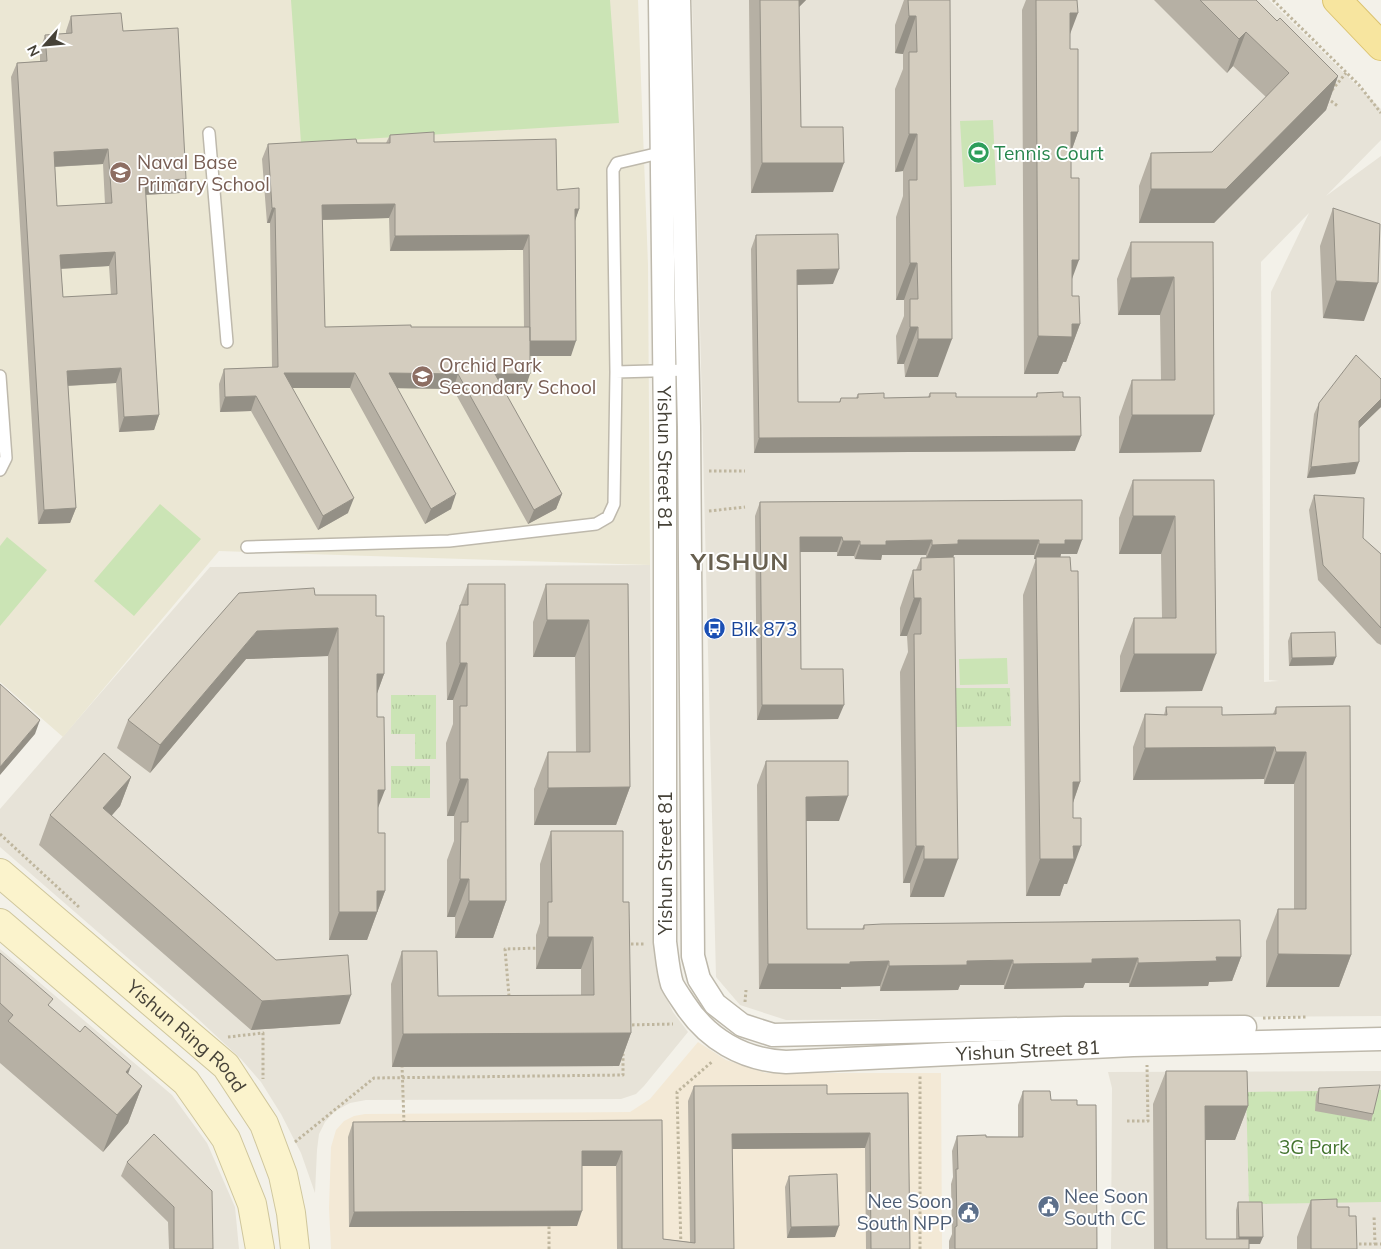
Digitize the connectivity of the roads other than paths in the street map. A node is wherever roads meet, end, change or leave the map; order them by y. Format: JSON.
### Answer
{"nodes":[{"id":1,"x":660,"y":0,"type":"edge"},
{"id":2,"x":679,"y":0,"type":"edge"},
{"id":3,"x":1337,"y":0,"type":"edge"},
{"id":4,"x":1381,"y":46,"type":"edge"},
{"id":5,"x":208,"y":133,"type":"dead end"},
{"id":6,"x":673,"y":152,"type":"junction"},
{"id":7,"x":227,"y":342,"type":"dead end"},
{"id":8,"x":688,"y":370,"type":"junction"},
{"id":9,"x":616,"y":372,"type":"junction"},
{"id":10,"x":665,"y":372,"type":"junction"},
{"id":11,"x":0,"y":376,"type":"edge"},
{"id":12,"x":0,"y":470,"type":"edge"},
{"id":13,"x":683,"y":486,"type":"junction"},
{"id":14,"x":247,"y":547,"type":"dead end"},
{"id":15,"x":678,"y":598,"type":"junction"},
{"id":16,"x":0,"y":873,"type":"edge"},
{"id":17,"x":0,"y":923,"type":"edge"},
{"id":18,"x":972,"y":1031,"type":"junction"},
{"id":19,"x":1374,"y":1033,"type":"edge"},
{"id":20,"x":1066,"y":1038,"type":"junction"},
{"id":21,"x":972,"y":1053,"type":"junction"},
{"id":22,"x":260,"y":1249,"type":"edge"},
{"id":23,"x":295,"y":1249,"type":"edge"}],
"edges":[{"from":1,"to":6,"type":"street","name":"Yishun Street 81"},
{"from":2,"to":6,"type":"street","name":"Yishun Street 81"},
{"from":3,"to":4,"type":"main road"},
{"from":5,"to":7,"type":"lane"},
{"from":6,"to":8,"type":"street","name":"Yishun Street 81"},
{"from":6,"to":9,"type":"lane"},
{"from":6,"to":10,"type":"street","name":"Yishun Street 81"},
{"from":8,"to":10,"type":"lane"},
{"from":8,"to":13,"type":"street","name":"Yishun Street 81"},
{"from":9,"to":10,"type":"lane"},
{"from":9,"to":14,"type":"lane"},
{"from":10,"to":13,"type":"street","name":"Yishun Street 81"},
{"from":11,"to":12,"type":"lane"},
{"from":13,"to":15,"type":"street","name":"Yishun Street 81"},
{"from":15,"to":18,"type":"street","name":"Yishun Street 81"},
{"from":15,"to":21,"type":"street","name":"Yishun Street 81"},
{"from":16,"to":23,"type":"main road","name":"Yishun Ring Road"},
{"from":17,"to":22,"type":"main road","name":"Yishun Ring Road"},
{"from":18,"to":20,"type":"street","name":"Yishun Street 81"},
{"from":18,"to":21,"type":"lane"},
{"from":19,"to":20,"type":"street","name":"Yishun Street 81"},
{"from":20,"to":21,"type":"street","name":"Yishun Street 81"}]}
